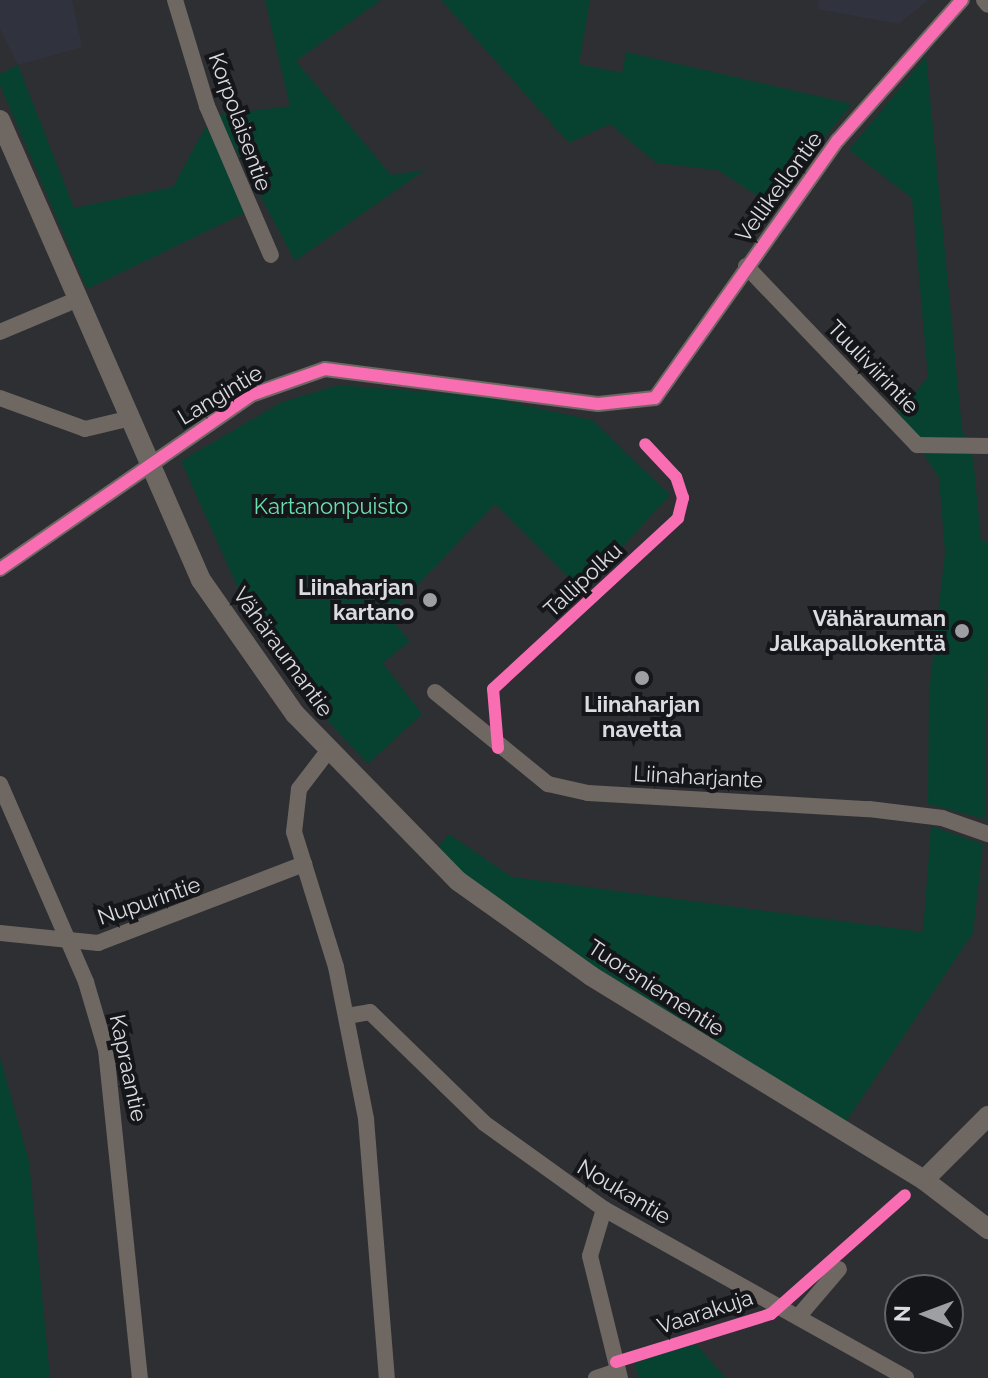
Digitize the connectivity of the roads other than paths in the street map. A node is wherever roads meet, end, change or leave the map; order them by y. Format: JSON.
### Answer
{"nodes":[{"id":1,"x":175,"y":0,"type":"edge"},
{"id":2,"x":962,"y":0,"type":"edge"},
{"id":3,"x":984,"y":0,"type":"edge"},
{"id":4,"x":988,"y":5,"type":"edge"},
{"id":5,"x":0,"y":120,"type":"edge"},
{"id":6,"x":271,"y":255,"type":"dead end"},
{"id":7,"x":746,"y":266,"type":"junction"},
{"id":8,"x":76,"y":300,"type":"junction"},
{"id":9,"x":0,"y":332,"type":"edge"},
{"id":10,"x":0,"y":398,"type":"edge"},
{"id":11,"x":641,"y":404,"type":"joint"},
{"id":12,"x":127,"y":419,"type":"junction"},
{"id":13,"x":988,"y":446,"type":"edge"},
{"id":14,"x":147,"y":465,"type":"junction"},
{"id":15,"x":0,"y":569,"type":"edge"},
{"id":16,"x":435,"y":692,"type":"dead end"},
{"id":17,"x":328,"y":751,"type":"junction"},
{"id":18,"x":0,"y":784,"type":"edge"},
{"id":19,"x":988,"y":834,"type":"edge"},
{"id":20,"x":304,"y":864,"type":"junction"},
{"id":21,"x":0,"y":933,"type":"edge"},
{"id":22,"x":65,"y":942,"type":"junction"},
{"id":23,"x":347,"y":1016,"type":"junction"},
{"id":24,"x":988,"y":1116,"type":"edge"},
{"id":25,"x":924,"y":1180,"type":"junction"},
{"id":26,"x":604,"y":1209,"type":"junction"},
{"id":27,"x":988,"y":1229,"type":"edge"},
{"id":28,"x":839,"y":1269,"type":"dead end"},
{"id":29,"x":798,"y":1317,"type":"junction"},
{"id":30,"x":619,"y":1374,"type":"edge"},
{"id":31,"x":140,"y":1378,"type":"edge"},
{"id":32,"x":387,"y":1378,"type":"edge"},
{"id":33,"x":596,"y":1378,"type":"edge"},
{"id":34,"x":906,"y":1378,"type":"edge"}],
"edges":[{"from":1,"to":6,"type":"street","name":"Korpolaisentie"},
{"from":2,"to":7,"type":"street","name":"Vellikellontie"},
{"from":3,"to":4,"type":"street"},
{"from":5,"to":8,"type":"main road","name":"Vähäraumantie"},
{"from":7,"to":11,"type":"street","name":"Vellikellontie"},
{"from":7,"to":13,"type":"street","name":"Tuuliviirintie"},
{"from":8,"to":9,"type":"street"},
{"from":8,"to":12,"type":"main road","name":"Vähäraumantie"},
{"from":10,"to":12,"type":"street"},
{"from":11,"to":14,"type":"street","name":"Langintie"},
{"from":12,"to":14,"type":"main road","name":"Vähäraumantie"},
{"from":14,"to":15,"type":"street","name":"Langintie"},
{"from":14,"to":17,"type":"main road","name":"Vähäraumantie"},
{"from":16,"to":19,"type":"street","name":"Liinaharjante"},
{"from":17,"to":20,"type":"street","name":"Vähäraumantie"},
{"from":17,"to":25,"type":"main road","name":"Tuorsniementie"},
{"from":18,"to":22,"type":"street","name":"Kapraantie"},
{"from":20,"to":22,"type":"street","name":"Nupurintie"},
{"from":20,"to":23,"type":"street","name":"Vähäraumantie"},
{"from":21,"to":22,"type":"street","name":"Nupurintie"},
{"from":22,"to":31,"type":"street","name":"Kapraantie"},
{"from":23,"to":26,"type":"street","name":"Noukantie"},
{"from":23,"to":32,"type":"street","name":"Vähäraumantie"},
{"from":24,"to":25,"type":"main road"},
{"from":25,"to":27,"type":"main road","name":"Tuorsniementie"},
{"from":26,"to":29,"type":"street","name":"Noukantie"},
{"from":26,"to":30,"type":"street"},
{"from":28,"to":29,"type":"street"},
{"from":29,"to":34,"type":"street","name":"Noukantie"},
{"from":30,"to":33,"type":"street"}]}
